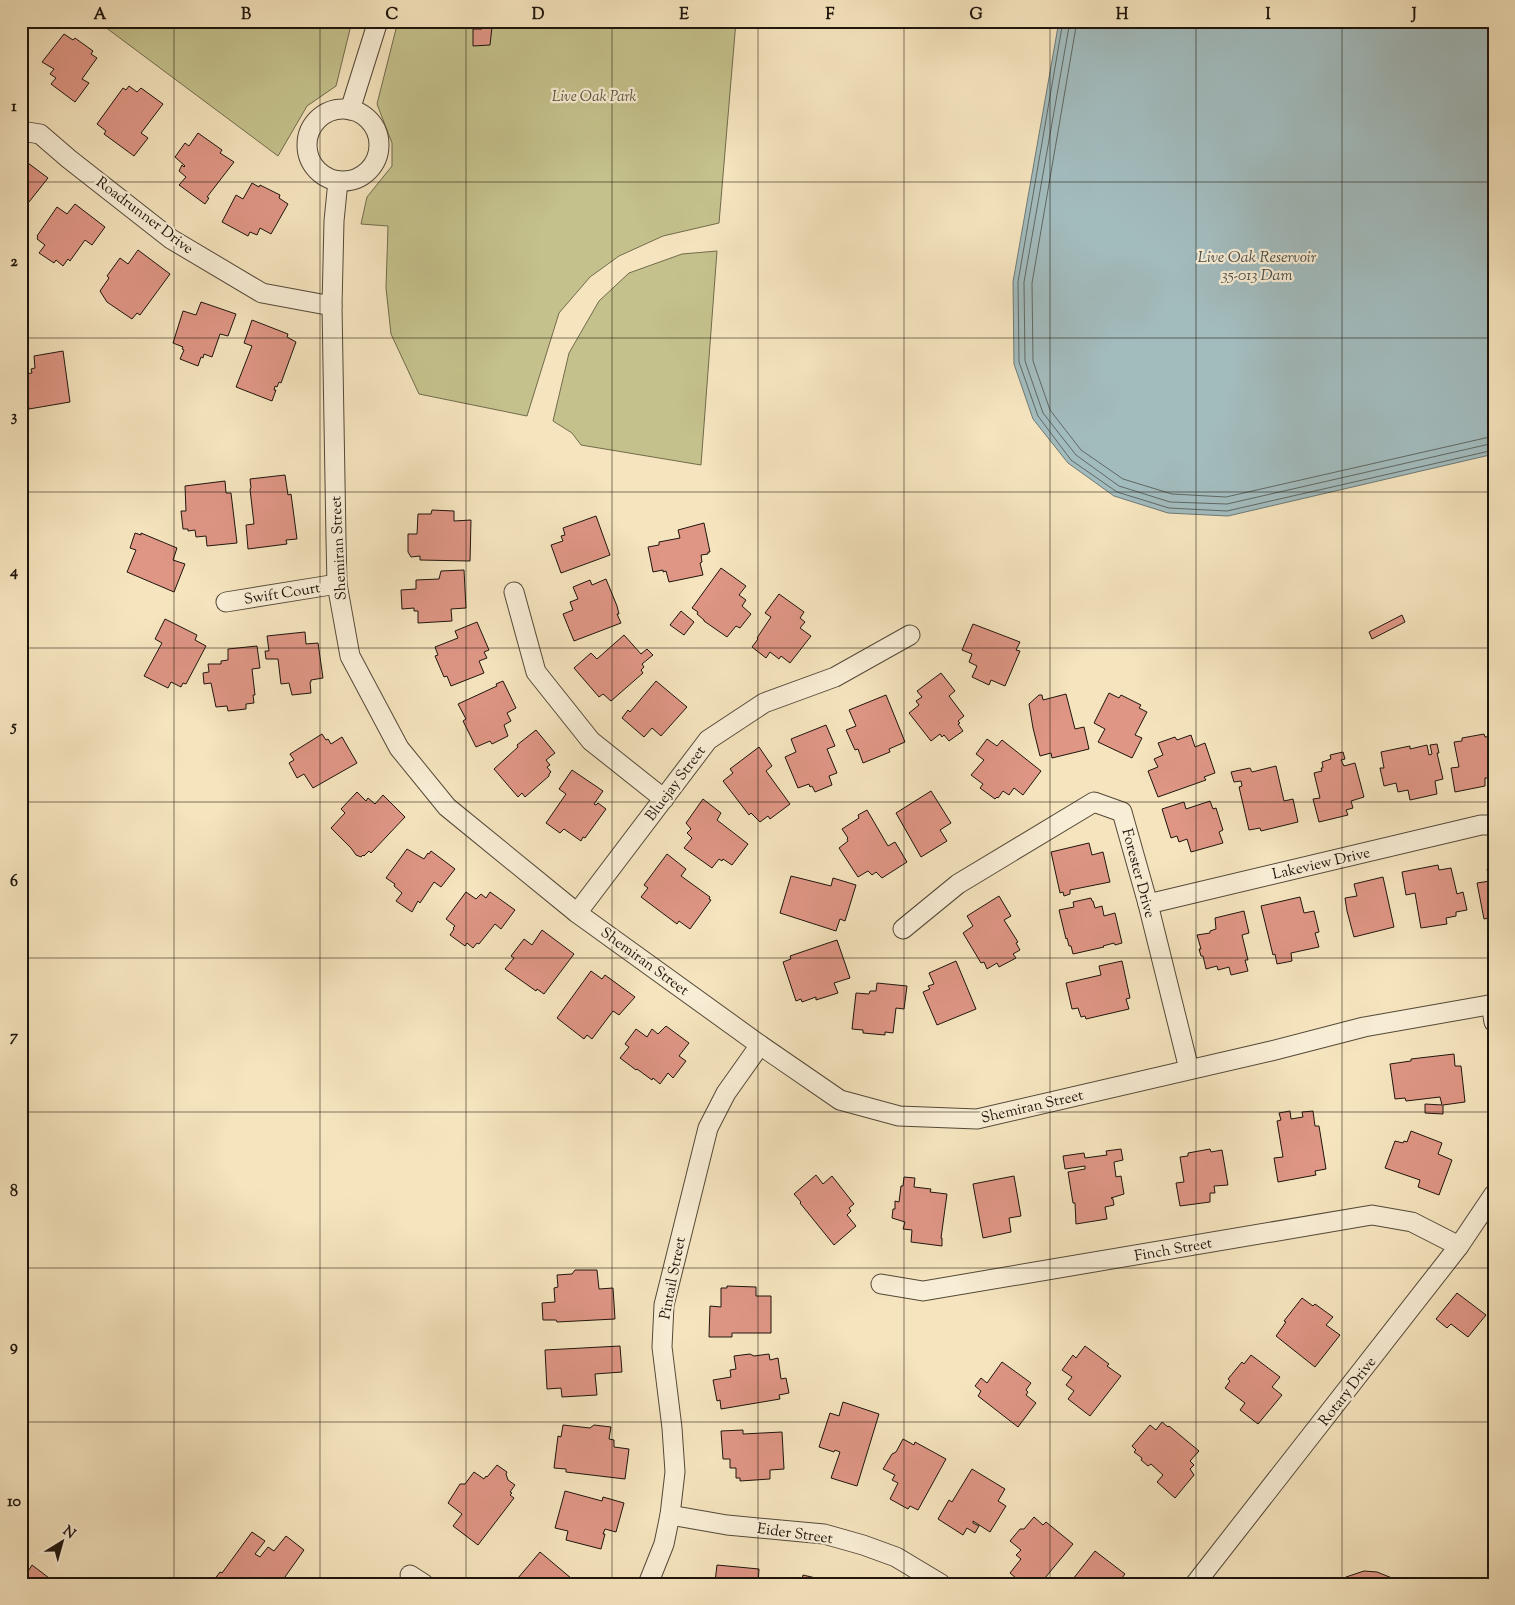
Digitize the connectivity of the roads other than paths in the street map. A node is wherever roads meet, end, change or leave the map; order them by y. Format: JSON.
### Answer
{"nodes":[{"id":1,"x":378,"y":21,"type":"edge"},
{"id":2,"x":350,"y":110,"type":"junction"},
{"id":3,"x":21,"y":131,"type":"edge"},
{"id":4,"x":338,"y":181,"type":"junction"},
{"id":5,"x":332,"y":306,"type":"junction"},
{"id":6,"x":337,"y":584,"type":"junction"},
{"id":7,"x":514,"y":592,"type":"dead end"},
{"id":8,"x":226,"y":602,"type":"dead end"},
{"id":9,"x":910,"y":635,"type":"dead end"},
{"id":10,"x":664,"y":799,"type":"junction"},
{"id":11,"x":1494,"y":825,"type":"edge"},
{"id":12,"x":1148,"y":904,"type":"junction"},
{"id":13,"x":577,"y":912,"type":"junction"},
{"id":14,"x":903,"y":929,"type":"dead end"},
{"id":15,"x":1493,"y":1010,"type":"edge"},
{"id":16,"x":760,"y":1045,"type":"junction"},
{"id":17,"x":1189,"y":1069,"type":"junction"},
{"id":18,"x":1494,"y":1194,"type":"edge"},
{"id":19,"x":1460,"y":1246,"type":"junction"},
{"id":20,"x":881,"y":1284,"type":"dead end"},
{"id":21,"x":670,"y":1515,"type":"junction"},
{"id":22,"x":648,"y":1584,"type":"edge"},
{"id":23,"x":941,"y":1584,"type":"edge"},
{"id":24,"x":1195,"y":1584,"type":"edge"}],
"edges":[{"from":1,"to":2,"type":"street"},
{"from":2,"to":4,"type":"street"},
{"from":2,"to":4,"type":"street"},
{"from":3,"to":5,"type":"street","name":"Roadrunner Drive"},
{"from":4,"to":5,"type":"street","name":"Shemiran Street"},
{"from":5,"to":6,"type":"street","name":"Shemiran Street"},
{"from":6,"to":8,"type":"street","name":"Swift Court"},
{"from":6,"to":13,"type":"street","name":"Shemiran Street"},
{"from":7,"to":10,"type":"street"},
{"from":9,"to":10,"type":"street","name":"Bluejay Street"},
{"from":10,"to":13,"type":"street","name":"Bluejay Street"},
{"from":11,"to":12,"type":"street","name":"Lakeview Drive"},
{"from":12,"to":14,"type":"street","name":"Forester Drive"},
{"from":12,"to":17,"type":"street","name":"Forester Drive"},
{"from":13,"to":16,"type":"street","name":"Shemiran Street"},
{"from":15,"to":17,"type":"street","name":"Shemiran Street"},
{"from":16,"to":17,"type":"street","name":"Shemiran Street"},
{"from":16,"to":21,"type":"street","name":"Pintail Street"},
{"from":18,"to":19,"type":"street","name":"Rotary Drive"},
{"from":19,"to":20,"type":"street","name":"Finch Street"},
{"from":19,"to":24,"type":"street","name":"Rotary Drive"},
{"from":21,"to":22,"type":"street","name":"Pintail Street"},
{"from":21,"to":23,"type":"street","name":"Eider Street"}]}
